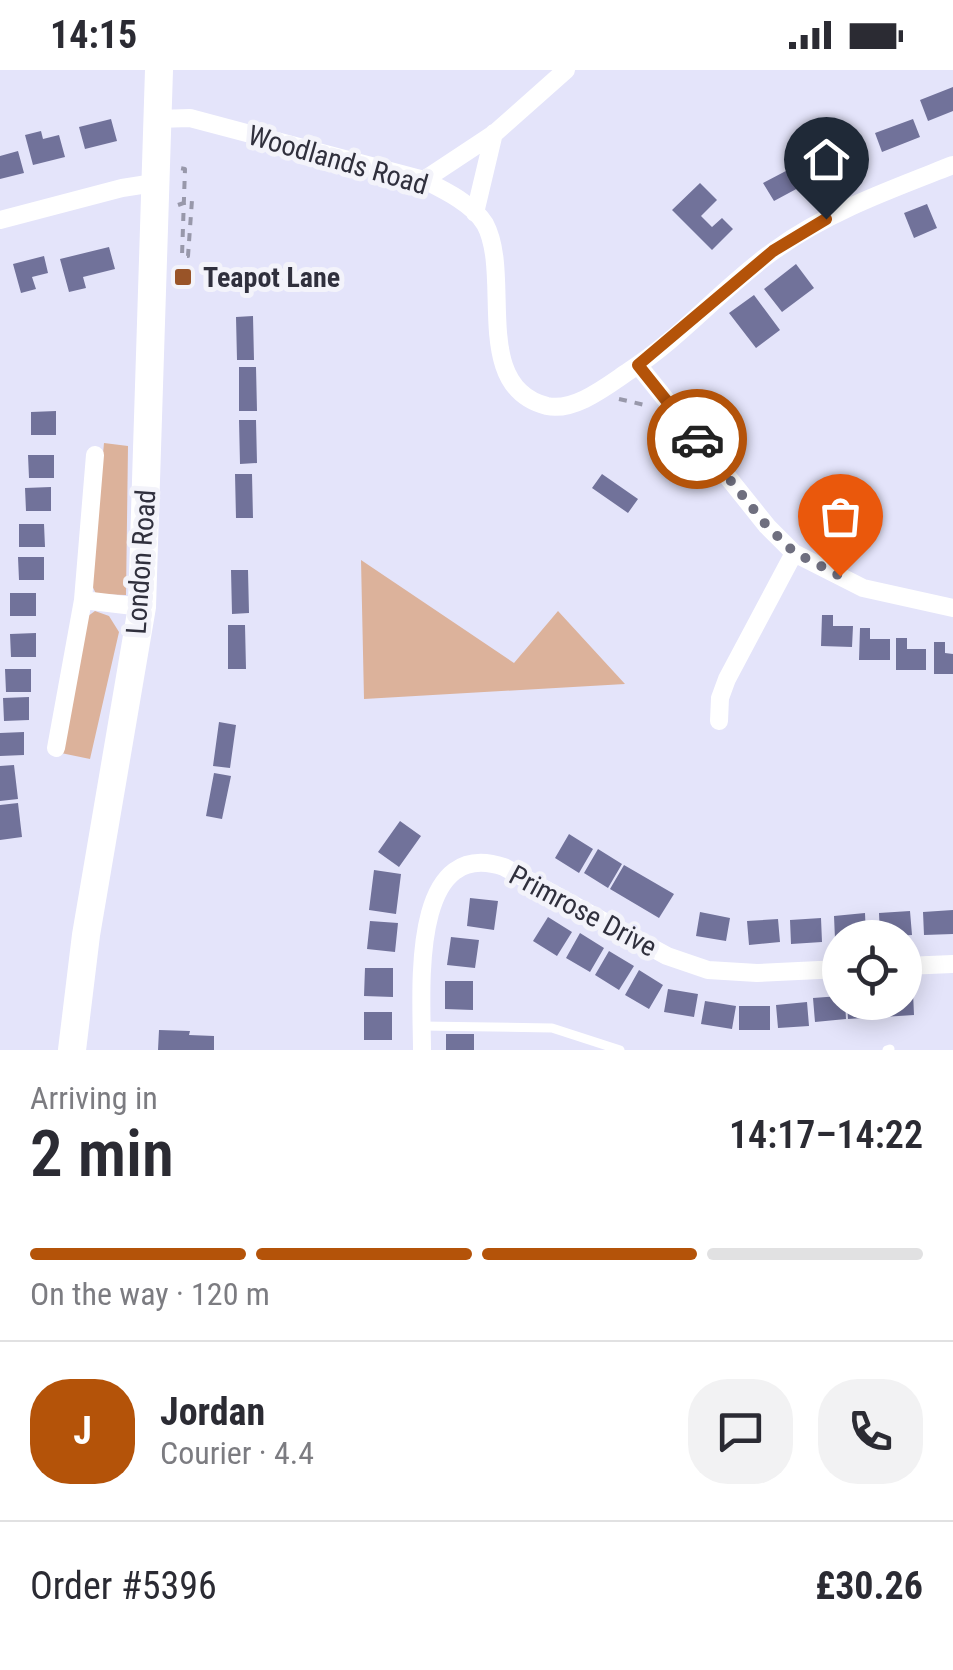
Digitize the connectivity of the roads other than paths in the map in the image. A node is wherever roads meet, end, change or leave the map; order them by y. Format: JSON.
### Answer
{"nodes":[{"id":1,"x":159,"y":70,"type":"edge"},
{"id":2,"x":566,"y":70,"type":"edge"},
{"id":3,"x":157,"y":119,"type":"junction"},
{"id":4,"x":494,"y":132,"type":"junction"},
{"id":5,"x":953,"y":165,"type":"edge"},
{"id":6,"x":424,"y":180,"type":"junction"},
{"id":7,"x":154,"y":183,"type":"junction"},
{"id":8,"x":475,"y":213,"type":"junction"},
{"id":9,"x":0,"y":220,"type":"edge"},
{"id":10,"x":638,"y":365,"type":"junction"},
{"id":11,"x":95,"y":455,"type":"dead end"},
{"id":12,"x":794,"y":552,"type":"junction"},
{"id":13,"x":83,"y":600,"type":"junction"},
{"id":14,"x":142,"y":607,"type":"junction"},
{"id":15,"x":953,"y":608,"type":"edge"},
{"id":16,"x":719,"y":721,"type":"dead end"},
{"id":17,"x":56,"y":748,"type":"dead end"},
{"id":18,"x":953,"y":964,"type":"edge"},
{"id":19,"x":922,"y":965,"type":"edge"},
{"id":20,"x":822,"y":969,"type":"edge"},
{"id":21,"x":422,"y":1026,"type":"junction"},
{"id":22,"x":72,"y":1050,"type":"edge"},
{"id":23,"x":422,"y":1050,"type":"edge"},
{"id":24,"x":620,"y":1050,"type":"edge"}],
"edges":[{"from":1,"to":3,"type":"main road","name":"London Road"},
{"from":2,"to":4,"type":"street"},
{"from":3,"to":6,"type":"street","name":"Woodlands Road"},
{"from":3,"to":7,"type":"main road","name":"London Road"},
{"from":4,"to":6,"type":"street"},
{"from":4,"to":8,"type":"street"},
{"from":5,"to":10,"type":"street"},
{"from":6,"to":8,"type":"street","name":"Woodlands Road"},
{"from":7,"to":9,"type":"street"},
{"from":7,"to":14,"type":"main road","name":"London Road"},
{"from":8,"to":10,"type":"street"},
{"from":10,"to":12,"type":"street"},
{"from":11,"to":13,"type":"street"},
{"from":12,"to":15,"type":"street"},
{"from":12,"to":16,"type":"street"},
{"from":13,"to":14,"type":"street"},
{"from":13,"to":17,"type":"street"},
{"from":14,"to":22,"type":"main road","name":"London Road"},
{"from":18,"to":19,"type":"street"},
{"from":20,"to":21,"type":"street","name":"Primrose Drive"},
{"from":21,"to":23,"type":"street","name":"Primrose Drive"},
{"from":21,"to":24,"type":"lane"}]}
